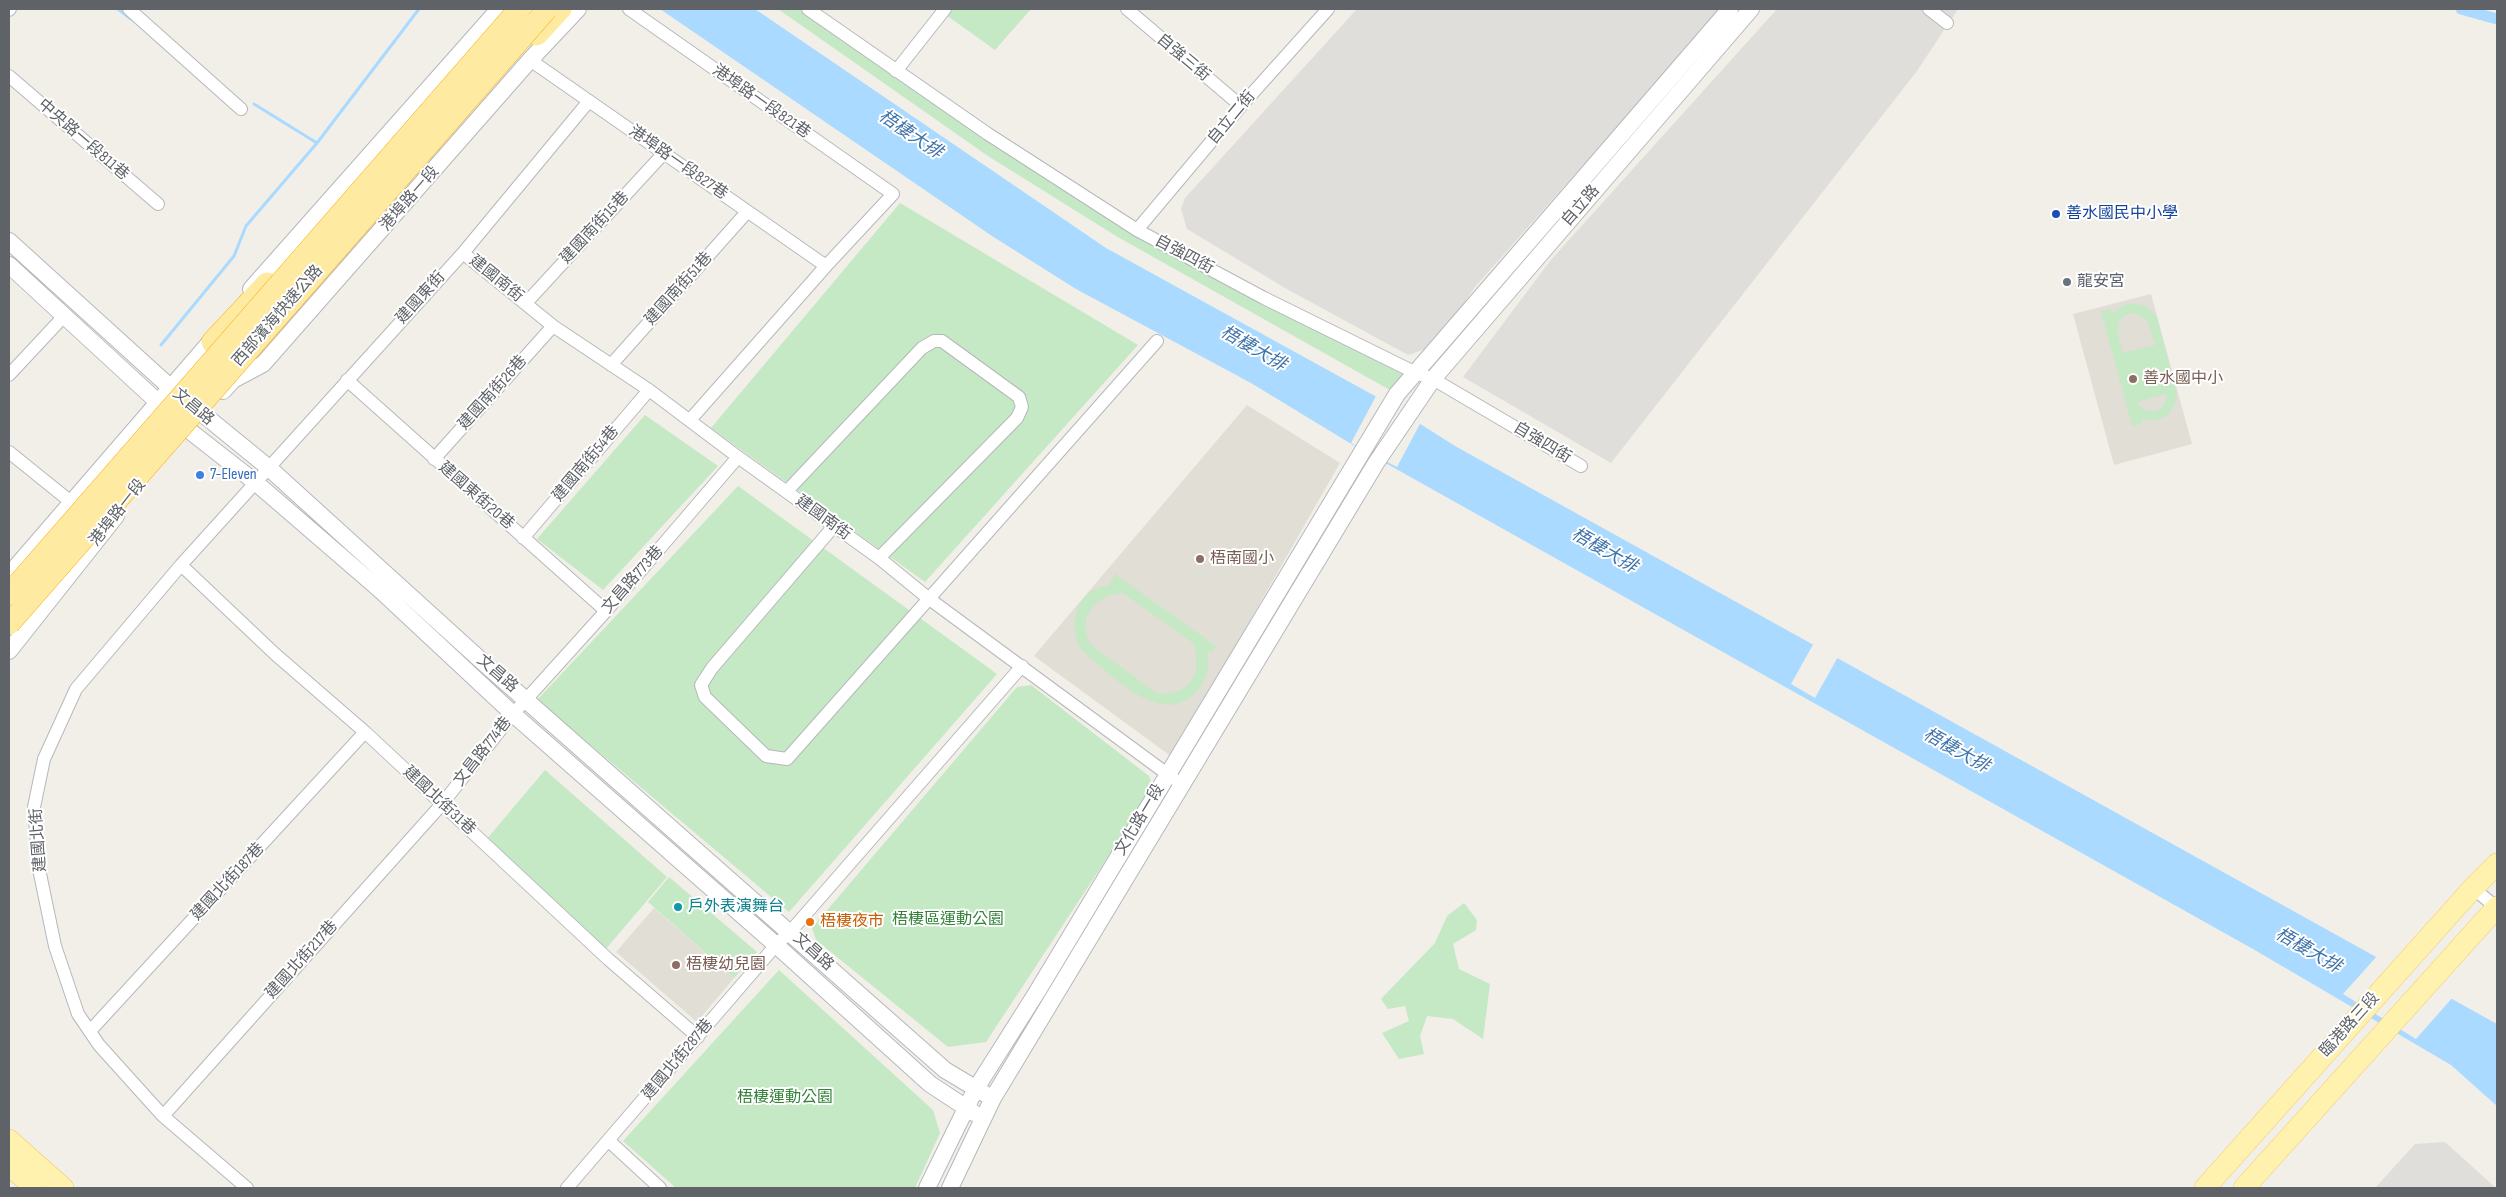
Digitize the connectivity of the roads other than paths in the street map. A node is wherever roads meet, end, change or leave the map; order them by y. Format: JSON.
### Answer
{"nodes":[{"id":1,"x":129,"y":9,"type":"edge"},
{"id":2,"x":498,"y":9,"type":"edge"},
{"id":3,"x":508,"y":9,"type":"edge"},
{"id":4,"x":519,"y":9,"type":"edge"},
{"id":5,"x":532,"y":9,"type":"edge"},
{"id":6,"x":547,"y":9,"type":"edge"},
{"id":7,"x":561,"y":9,"type":"edge"},
{"id":8,"x":578,"y":9,"type":"edge"},
{"id":9,"x":629,"y":9,"type":"edge"},
{"id":10,"x":808,"y":9,"type":"edge"},
{"id":11,"x":945,"y":9,"type":"edge"},
{"id":12,"x":1127,"y":9,"type":"edge"},
{"id":13,"x":1328,"y":9,"type":"edge"},
{"id":14,"x":1730,"y":9,"type":"edge"},
{"id":15,"x":1751,"y":9,"type":"edge"},
{"id":16,"x":1929,"y":9,"type":"edge"},
{"id":17,"x":1947,"y":23,"type":"dead end"},
{"id":18,"x":530,"y":60,"type":"junction"},
{"id":19,"x":896,"y":71,"type":"junction"},
{"id":20,"x":9,"y":76,"type":"edge"},
{"id":21,"x":589,"y":101,"type":"junction"},
{"id":22,"x":1241,"y":106,"type":"junction"},
{"id":23,"x":241,"y":109,"type":"dead end"},
{"id":24,"x":664,"y":153,"type":"junction"},
{"id":25,"x":158,"y":204,"type":"dead end"},
{"id":26,"x":748,"y":212,"type":"junction"},
{"id":27,"x":1138,"y":230,"type":"junction"},
{"id":28,"x":9,"y":240,"type":"edge"},
{"id":29,"x":463,"y":252,"type":"junction"},
{"id":30,"x":9,"y":265,"type":"edge"},
{"id":31,"x":826,"y":266,"type":"junction"},
{"id":32,"x":294,"y":281,"type":"junction"},
{"id":33,"x":526,"y":303,"type":"junction"},
{"id":34,"x":65,"y":315,"type":"junction"},
{"id":35,"x":553,"y":326,"type":"junction"},
{"id":36,"x":1157,"y":341,"type":"dead end"},
{"id":37,"x":212,"y":342,"type":"junction"},
{"id":38,"x":611,"y":365,"type":"junction"},
{"id":39,"x":1416,"y":373,"type":"junction"},
{"id":40,"x":9,"y":375,"type":"edge"},
{"id":41,"x":1433,"y":379,"type":"junction"},
{"id":42,"x":233,"y":380,"type":"junction"},
{"id":43,"x":347,"y":380,"type":"junction"},
{"id":44,"x":171,"y":388,"type":"junction"},
{"id":45,"x":649,"y":390,"type":"junction"},
{"id":46,"x":1397,"y":394,"type":"joint"},
{"id":47,"x":158,"y":401,"type":"junction"},
{"id":48,"x":1414,"y":405,"type":"joint"},
{"id":49,"x":200,"y":414,"type":"junction"},
{"id":50,"x":690,"y":420,"type":"junction"},
{"id":51,"x":186,"y":428,"type":"junction"},
{"id":52,"x":9,"y":452,"type":"edge"},
{"id":53,"x":738,"y":457,"type":"junction"},
{"id":54,"x":434,"y":459,"type":"junction"},
{"id":55,"x":1581,"y":466,"type":"dead end"},
{"id":56,"x":269,"y":468,"type":"junction"},
{"id":57,"x":255,"y":482,"type":"junction"},
{"id":58,"x":786,"y":491,"type":"junction"},
{"id":59,"x":71,"y":502,"type":"junction"},
{"id":60,"x":834,"y":526,"type":"junction"},
{"id":61,"x":523,"y":538,"type":"junction"},
{"id":62,"x":879,"y":558,"type":"junction"},
{"id":63,"x":181,"y":565,"type":"junction"},
{"id":64,"x":9,"y":575,"type":"edge"},
{"id":65,"x":9,"y":594,"type":"edge"},
{"id":66,"x":928,"y":598,"type":"junction"},
{"id":67,"x":606,"y":611,"type":"junction"},
{"id":68,"x":9,"y":624,"type":"edge"},
{"id":69,"x":9,"y":651,"type":"edge"},
{"id":70,"x":1022,"y":666,"type":"junction"},
{"id":71,"x":527,"y":700,"type":"junction"},
{"id":72,"x":514,"y":714,"type":"junction"},
{"id":73,"x":365,"y":732,"type":"junction"},
{"id":74,"x":1167,"y":774,"type":"junction"},
{"id":75,"x":1182,"y":784,"type":"junction"},
{"id":76,"x":442,"y":804,"type":"junction"},
{"id":77,"x":2496,"y":867,"type":"edge"},
{"id":78,"x":2473,"y":888,"type":"junction"},
{"id":79,"x":2497,"y":908,"type":"edge"},
{"id":80,"x":790,"y":932,"type":"junction"},
{"id":81,"x":776,"y":945,"type":"junction"},
{"id":82,"x":90,"y":1031,"type":"junction"},
{"id":83,"x":698,"y":1037,"type":"junction"},
{"id":84,"x":975,"y":1090,"type":"junction"},
{"id":85,"x":994,"y":1098,"type":"junction"},
{"id":86,"x":966,"y":1108,"type":"junction"},
{"id":87,"x":164,"y":1116,"type":"junction"},
{"id":88,"x":983,"y":1118,"type":"junction"},
{"id":89,"x":9,"y":1140,"type":"edge"},
{"id":90,"x":609,"y":1141,"type":"junction"},
{"id":91,"x":9,"y":1165,"type":"edge"},
{"id":92,"x":35,"y":1188,"type":"edge"},
{"id":93,"x":63,"y":1188,"type":"edge"},
{"id":94,"x":247,"y":1188,"type":"edge"},
{"id":95,"x":567,"y":1188,"type":"edge"},
{"id":96,"x":660,"y":1188,"type":"edge"},
{"id":97,"x":928,"y":1188,"type":"edge"},
{"id":98,"x":950,"y":1188,"type":"edge"},
{"id":99,"x":2205,"y":1188,"type":"edge"},
{"id":100,"x":2244,"y":1188,"type":"edge"}],
"edges":[{"from":1,"to":23,"type":"street"},
{"from":2,"to":37,"type":"street","name":"港埠路一段"},
{"from":3,"to":37,"type":"highway"},
{"from":4,"to":65,"type":"highway","name":"西部濱海快速公路","bridge":true},
{"from":5,"to":32,"type":"street","name":"港埠路一段"},
{"from":6,"to":68,"type":"highway","name":"西部濱海快速公路","bridge":true},
{"from":7,"to":42,"type":"highway"},
{"from":8,"to":18,"type":"street","name":"港埠路一段"},
{"from":9,"to":31,"type":"street","name":"港埠路一段821巷"},
{"from":10,"to":19,"type":"street","name":"自強四街"},
{"from":11,"to":19,"type":"street"},
{"from":12,"to":22,"type":"street","name":"自強三街"},
{"from":13,"to":22,"type":"street","name":"自立二街"},
{"from":14,"to":39,"type":"street","name":"自立路"},
{"from":15,"to":41,"type":"street","name":"自立路"},
{"from":16,"to":17,"type":"street"},
{"from":18,"to":21,"type":"street","name":"港埠路一段827巷"},
{"from":18,"to":42,"type":"street","name":"港埠路一段"},
{"from":19,"to":27,"type":"street","name":"自強四街"},
{"from":20,"to":25,"type":"street","name":"中央路一段811巷"},
{"from":21,"to":24,"type":"street","name":"港埠路一段827巷"},
{"from":21,"to":29,"type":"street","name":"建國東街"},
{"from":22,"to":27,"type":"street","name":"自立二街"},
{"from":24,"to":26,"type":"street","name":"港埠路一段827巷"},
{"from":24,"to":33,"type":"street","name":"建國南街15巷"},
{"from":26,"to":31,"type":"street","name":"港埠路一段827巷"},
{"from":26,"to":38,"type":"street","name":"建國南街51巷"},
{"from":27,"to":39,"type":"street","name":"自強四街"},
{"from":28,"to":44,"type":"street","name":"文昌路"},
{"from":29,"to":33,"type":"street","name":"建國南街"},
{"from":29,"to":43,"type":"street","name":"建國東街"},
{"from":30,"to":34,"type":"street","name":"文昌路"},
{"from":31,"to":50,"type":"street"},
{"from":32,"to":37,"type":"street","name":"港埠路一段"},
{"from":32,"to":42,"type":"street","name":"港埠路一段"},
{"from":33,"to":35,"type":"street","name":"建國南街"},
{"from":34,"to":40,"type":"street"},
{"from":34,"to":47,"type":"street","name":"文昌路"},
{"from":35,"to":38,"type":"street","name":"建國南街"},
{"from":35,"to":54,"type":"street","name":"建國南街26巷"},
{"from":36,"to":66,"type":"street"},
{"from":37,"to":44,"type":"street","name":"港埠路一段"},
{"from":38,"to":45,"type":"street","name":"建國南街"},
{"from":39,"to":41,"type":"street","name":"自強四街"},
{"from":39,"to":46,"type":"street","name":"自立路"},
{"from":41,"to":48,"type":"street","name":"自立路"},
{"from":41,"to":55,"type":"street","name":"自強四街"},
{"from":42,"to":49,"type":"street","name":"港埠路一段"},
{"from":43,"to":54,"type":"street","name":"建國東街20巷"},
{"from":43,"to":56,"type":"street","name":"建國東街"},
{"from":44,"to":47,"type":"street","name":"港埠路一段"},
{"from":44,"to":49,"type":"street","name":"文昌路"},
{"from":45,"to":50,"type":"street","name":"建國南街"},
{"from":45,"to":61,"type":"street","name":"建國南街54巷"},
{"from":46,"to":74,"type":"street","name":"文化路一段"},
{"from":47,"to":51,"type":"street","name":"文昌路"},
{"from":47,"to":59,"type":"street","name":"港埠路一段"},
{"from":48,"to":75,"type":"street","name":"文化路一段"},
{"from":49,"to":51,"type":"street","name":"港埠路一段"},
{"from":49,"to":56,"type":"street","name":"文昌路"},
{"from":50,"to":53,"type":"street","name":"建國南街"},
{"from":51,"to":57,"type":"street","name":"文昌路"},
{"from":51,"to":69,"type":"street","name":"港埠路一段"},
{"from":52,"to":59,"type":"street"},
{"from":53,"to":58,"type":"street","name":"建國南街"},
{"from":53,"to":67,"type":"street","name":"文昌路773巷"},
{"from":54,"to":61,"type":"street","name":"建國東街20巷"},
{"from":56,"to":57,"type":"street","name":"建國北街"},
{"from":56,"to":71,"type":"street","name":"文昌路"},
{"from":57,"to":63,"type":"street","name":"建國北街"},
{"from":57,"to":72,"type":"street","name":"文昌路"},
{"from":58,"to":60,"type":"street","name":"建國南街"},
{"from":58,"to":62,"type":"street"},
{"from":59,"to":64,"type":"street","name":"港埠路一段"},
{"from":60,"to":62,"type":"street","name":"建國南街"},
{"from":60,"to":66,"type":"street"},
{"from":61,"to":67,"type":"street","name":"建國東街20巷"},
{"from":62,"to":66,"type":"street","name":"建國南街"},
{"from":63,"to":73,"type":"street","name":"建國北街31巷"},
{"from":63,"to":82,"type":"street","name":"建國北街"},
{"from":66,"to":70,"type":"street","name":"建國南街"},
{"from":67,"to":71,"type":"street","name":"文昌路773巷"},
{"from":70,"to":74,"type":"street","name":"建國南街"},
{"from":70,"to":80,"type":"street","name":"建國北街287巷"},
{"from":71,"to":72,"type":"street","name":"文昌路774巷"},
{"from":71,"to":80,"type":"street","name":"文昌路"},
{"from":72,"to":76,"type":"street","name":"文昌路774巷"},
{"from":72,"to":81,"type":"street","name":"文昌路"},
{"from":73,"to":76,"type":"street","name":"建國北街31巷"},
{"from":73,"to":82,"type":"street","name":"建國北街187巷"},
{"from":74,"to":75,"type":"street","name":"建國南街"},
{"from":74,"to":84,"type":"street","name":"文化路一段"},
{"from":75,"to":85,"type":"street","name":"文化路一段"},
{"from":76,"to":83,"type":"street","name":"建國北街31巷"},
{"from":76,"to":87,"type":"street","name":"建國北街217巷"},
{"from":77,"to":78,"type":"main road","name":"臨港路三段"},
{"from":78,"to":79,"type":"street"},
{"from":78,"to":99,"type":"main road","name":"臨港路三段"},
{"from":79,"to":100,"type":"main road","name":"臨港路三段"},
{"from":80,"to":81,"type":"street","name":"建國北街287巷"},
{"from":80,"to":84,"type":"street","name":"文昌路"},
{"from":81,"to":83,"type":"street","name":"建國北街287巷"},
{"from":81,"to":86,"type":"street","name":"文昌路"},
{"from":82,"to":87,"type":"street","name":"建國北街"},
{"from":83,"to":90,"type":"street","name":"建國北街287巷"},
{"from":84,"to":85,"type":"street","name":"文昌路"},
{"from":84,"to":86,"type":"street","name":"文化路一段"},
{"from":85,"to":88,"type":"street","name":"文化路一段"},
{"from":86,"to":88,"type":"street","name":"文昌路"},
{"from":86,"to":97,"type":"street","name":"文化路一段"},
{"from":87,"to":94,"type":"street","name":"建國北街"},
{"from":88,"to":98,"type":"street","name":"文化路一段"},
{"from":89,"to":93,"type":"main road"},
{"from":90,"to":95,"type":"street","name":"建國北街287巷"},
{"from":90,"to":96,"type":"street"},
{"from":91,"to":92,"type":"main road"}]}
